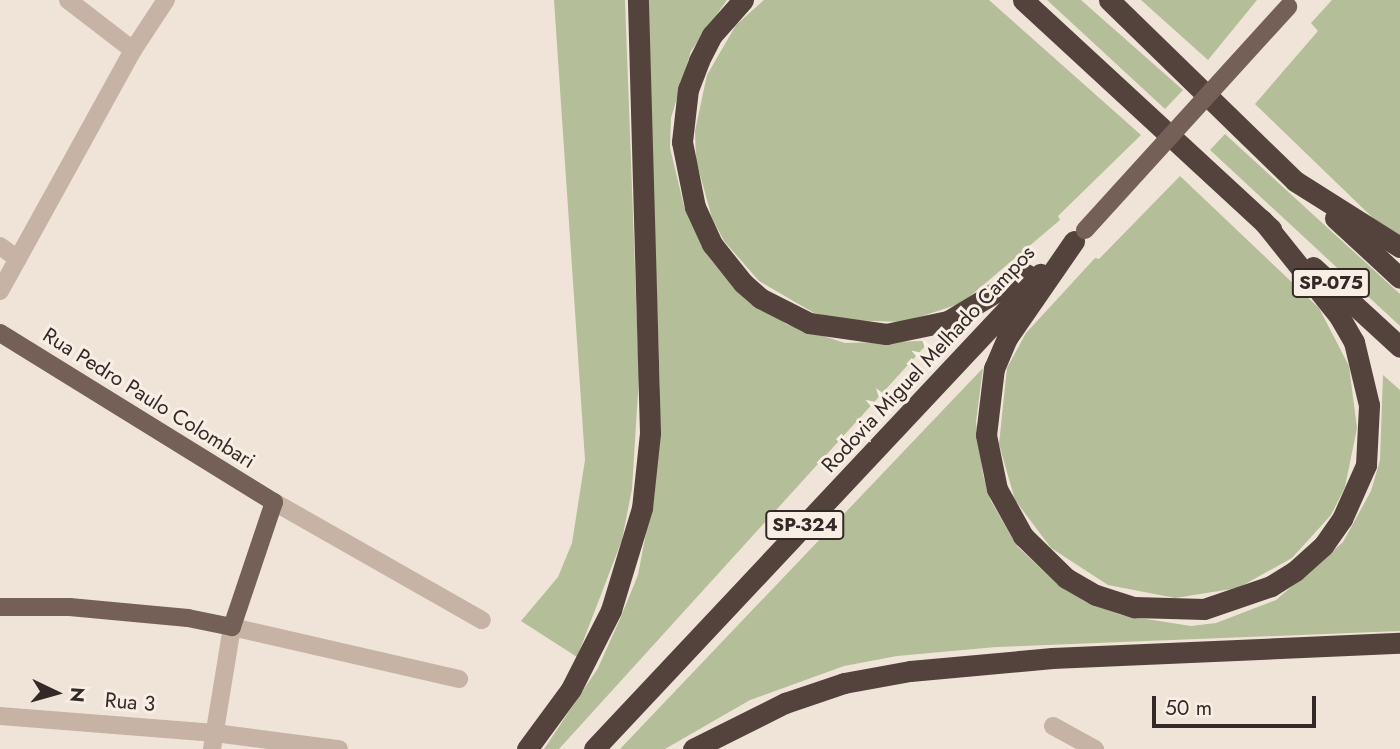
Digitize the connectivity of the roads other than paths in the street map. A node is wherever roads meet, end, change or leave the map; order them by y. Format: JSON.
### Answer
{"nodes":[{"id":1,"x":68,"y":0,"type":"edge"},
{"id":2,"x":166,"y":0,"type":"edge"},
{"id":3,"x":638,"y":0,"type":"edge"},
{"id":4,"x":743,"y":0,"type":"edge"},
{"id":5,"x":1005,"y":0,"type":"edge"},
{"id":6,"x":1023,"y":0,"type":"edge"},
{"id":7,"x":1109,"y":0,"type":"edge"},
{"id":8,"x":1291,"y":3,"type":"edge"},
{"id":9,"x":1061,"y":35,"type":"junction"},
{"id":10,"x":133,"y":50,"type":"junction"},
{"id":11,"x":1295,"y":181,"type":"junction"},
{"id":12,"x":1262,"y":220,"type":"junction"},
{"id":13,"x":1079,"y":236,"type":"junction"},
{"id":14,"x":0,"y":246,"type":"edge"},
{"id":15,"x":1400,"y":247,"type":"edge"},
{"id":16,"x":18,"y":259,"type":"junction"},
{"id":17,"x":1400,"y":278,"type":"edge"},
{"id":18,"x":0,"y":292,"type":"edge"},
{"id":19,"x":0,"y":333,"type":"edge"},
{"id":20,"x":1400,"y":346,"type":"edge"},
{"id":21,"x":274,"y":502,"type":"junction"},
{"id":22,"x":0,"y":607,"type":"edge"},
{"id":23,"x":482,"y":620,"type":"dead end"},
{"id":24,"x":232,"y":626,"type":"junction"},
{"id":25,"x":1400,"y":643,"type":"edge"},
{"id":26,"x":459,"y":680,"type":"dead end"},
{"id":27,"x":0,"y":716,"type":"edge"},
{"id":28,"x":1053,"y":726,"type":"dead end"},
{"id":29,"x":213,"y":741,"type":"edge"},
{"id":30,"x":339,"y":749,"type":"edge"},
{"id":31,"x":527,"y":749,"type":"edge"},
{"id":32,"x":594,"y":749,"type":"edge"},
{"id":33,"x":693,"y":749,"type":"edge"},
{"id":34,"x":1095,"y":749,"type":"edge"}],
"edges":[{"from":1,"to":10,"type":"street"},
{"from":2,"to":10,"type":"street"},
{"from":3,"to":31,"type":"highway"},
{"from":4,"to":13,"type":"highway"},
{"from":5,"to":9,"type":"highway"},
{"from":6,"to":9,"type":"highway","number":"SP-075"},
{"from":7,"to":11,"type":"highway","number":"SP-075"},
{"from":8,"to":13,"type":"main road","name":"Rodovia Miguel Melhado Campos","number":"SP-324","bridge":true},
{"from":9,"to":12,"type":"highway","number":"SP-075"},
{"from":10,"to":16,"type":"street"},
{"from":11,"to":15,"type":"highway"},
{"from":11,"to":17,"type":"highway","number":"SP-075"},
{"from":12,"to":13,"type":"highway"},
{"from":12,"to":20,"type":"highway","number":"SP-075"},
{"from":13,"to":32,"type":"highway","name":"Rodovia Miguel Melhado Campos","number":"SP-324"},
{"from":14,"to":16,"type":"street"},
{"from":16,"to":18,"type":"street"},
{"from":19,"to":21,"type":"main road","name":"Rua Pedro Paulo Colombari"},
{"from":21,"to":23,"type":"street"},
{"from":21,"to":24,"type":"main road"},
{"from":22,"to":24,"type":"main road"},
{"from":24,"to":26,"type":"street"},
{"from":24,"to":29,"type":"street"},
{"from":25,"to":33,"type":"highway"},
{"from":27,"to":29,"type":"street","name":"Rua 3"},
{"from":28,"to":34,"type":"street"},
{"from":29,"to":30,"type":"street","name":"Rua 3"}]}
